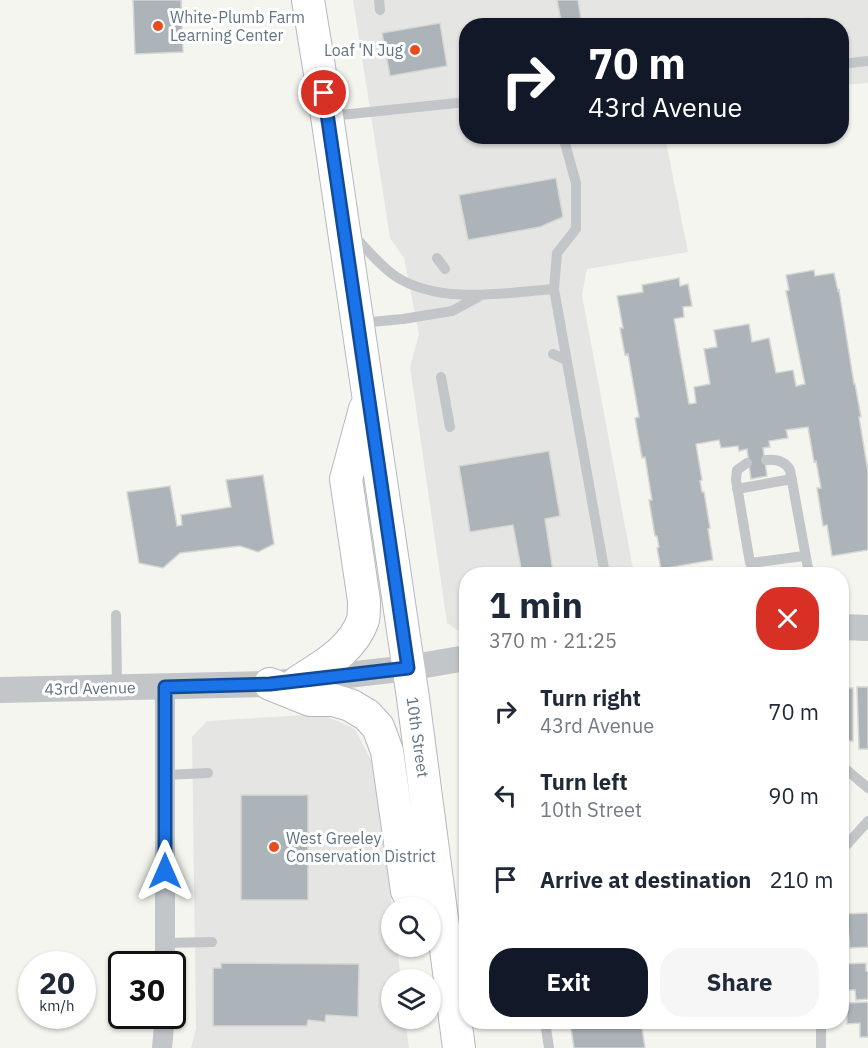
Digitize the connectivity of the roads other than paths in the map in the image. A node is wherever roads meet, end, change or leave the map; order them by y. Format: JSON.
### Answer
{"nodes":[{"id":1,"x":308,"y":0,"type":"edge"},
{"id":2,"x":868,"y":61,"type":"edge"},
{"id":3,"x":849,"y":63,"type":"edge"},
{"id":4,"x":459,"y":103,"type":"edge"},
{"id":5,"x":327,"y":116,"type":"junction"},
{"id":6,"x":565,"y":144,"type":"edge"},
{"id":7,"x":344,"y":227,"type":"junction"},
{"id":8,"x":437,"y":258,"type":"dead end"},
{"id":9,"x":445,"y":269,"type":"dead end"},
{"id":10,"x":554,"y":289,"type":"junction"},
{"id":11,"x":480,"y":296,"type":"junction"},
{"id":12,"x":358,"y":323,"type":"junction"},
{"id":13,"x":553,"y":354,"type":"dead end"},
{"id":14,"x":566,"y":360,"type":"junction"},
{"id":15,"x":441,"y":377,"type":"dead end"},
{"id":16,"x":368,"y":397,"type":"junction"},
{"id":17,"x":450,"y":428,"type":"dead end"},
{"id":18,"x":766,"y":460,"type":"dead end"},
{"id":19,"x":747,"y":463,"type":"dead end"},
{"id":20,"x":792,"y":479,"type":"junction"},
{"id":21,"x":737,"y":489,"type":"junction"},
{"id":22,"x":804,"y":555,"type":"junction"},
{"id":23,"x":604,"y":567,"type":"edge"},
{"id":24,"x":807,"y":567,"type":"edge"},
{"id":25,"x":116,"y":615,"type":"dead end"},
{"id":26,"x":849,"y":627,"type":"edge"},
{"id":27,"x":868,"y":628,"type":"edge"},
{"id":28,"x":459,"y":659,"type":"edge"},
{"id":29,"x":408,"y":668,"type":"junction"},
{"id":30,"x":284,"y":683,"type":"junction"},
{"id":31,"x":165,"y":687,"type":"junction"},
{"id":32,"x":117,"y":688,"type":"junction"},
{"id":33,"x":0,"y":690,"type":"edge"},
{"id":34,"x":849,"y":772,"type":"edge"},
{"id":35,"x":208,"y":773,"type":"dead end"},
{"id":36,"x":165,"y":775,"type":"junction"},
{"id":37,"x":868,"y":788,"type":"edge"},
{"id":38,"x":868,"y":821,"type":"edge"},
{"id":39,"x":849,"y":842,"type":"edge"},
{"id":40,"x":411,"y":897,"type":"edge"},
{"id":41,"x":212,"y":942,"type":"dead end"},
{"id":42,"x":165,"y":943,"type":"junction"},
{"id":43,"x":441,"y":944,"type":"edge"},
{"id":44,"x":165,"y":951,"type":"edge"},
{"id":45,"x":448,"y":954,"type":"junction"},
{"id":46,"x":164,"y":1029,"type":"edge"},
{"id":47,"x":545,"y":1029,"type":"edge"},
{"id":48,"x":821,"y":1029,"type":"edge"},
{"id":49,"x":162,"y":1048,"type":"edge"},
{"id":50,"x":459,"y":1048,"type":"edge"},
{"id":51,"x":549,"y":1048,"type":"edge"},
{"id":52,"x":821,"y":1048,"type":"edge"}],
"edges":[{"from":1,"to":5,"type":"main road","name":"10th Street"},
{"from":2,"to":3,"type":"lane"},
{"from":4,"to":5,"type":"lane"},
{"from":5,"to":7,"type":"main road","name":"10th Street"},
{"from":6,"to":10,"type":"lane"},
{"from":7,"to":11,"type":"lane"},
{"from":7,"to":12,"type":"main road","name":"10th Street"},
{"from":8,"to":9,"type":"lane"},
{"from":10,"to":11,"type":"lane"},
{"from":10,"to":14,"type":"lane"},
{"from":11,"to":12,"type":"lane"},
{"from":12,"to":16,"type":"main road","name":"10th Street"},
{"from":13,"to":14,"type":"lane"},
{"from":14,"to":23,"type":"lane"},
{"from":15,"to":17,"type":"lane"},
{"from":16,"to":29,"type":"main road","name":"10th Street"},
{"from":16,"to":30,"type":"main road"},
{"from":18,"to":20,"type":"lane"},
{"from":19,"to":21,"type":"lane"},
{"from":20,"to":21,"type":"lane"},
{"from":20,"to":22,"type":"lane"},
{"from":21,"to":22,"type":"lane"},
{"from":22,"to":24,"type":"lane"},
{"from":25,"to":32,"type":"lane"},
{"from":26,"to":27,"type":"street"},
{"from":28,"to":29,"type":"street","name":"43rd Avenue"},
{"from":29,"to":30,"type":"street","name":"43rd Avenue"},
{"from":29,"to":45,"type":"main road","name":"10th Street"},
{"from":30,"to":31,"type":"street","name":"43rd Avenue"},
{"from":30,"to":40,"type":"main road"},
{"from":31,"to":32,"type":"street","name":"43rd Avenue"},
{"from":31,"to":36,"type":"street"},
{"from":32,"to":33,"type":"street","name":"43rd Avenue"},
{"from":34,"to":37,"type":"lane"},
{"from":35,"to":36,"type":"lane"},
{"from":36,"to":42,"type":"street"},
{"from":38,"to":39,"type":"lane"},
{"from":41,"to":42,"type":"lane"},
{"from":42,"to":44,"type":"street"},
{"from":43,"to":45,"type":"main road"},
{"from":45,"to":50,"type":"main road","name":"10th Street"},
{"from":46,"to":49,"type":"street"},
{"from":47,"to":51,"type":"lane"},
{"from":48,"to":52,"type":"lane"}]}
